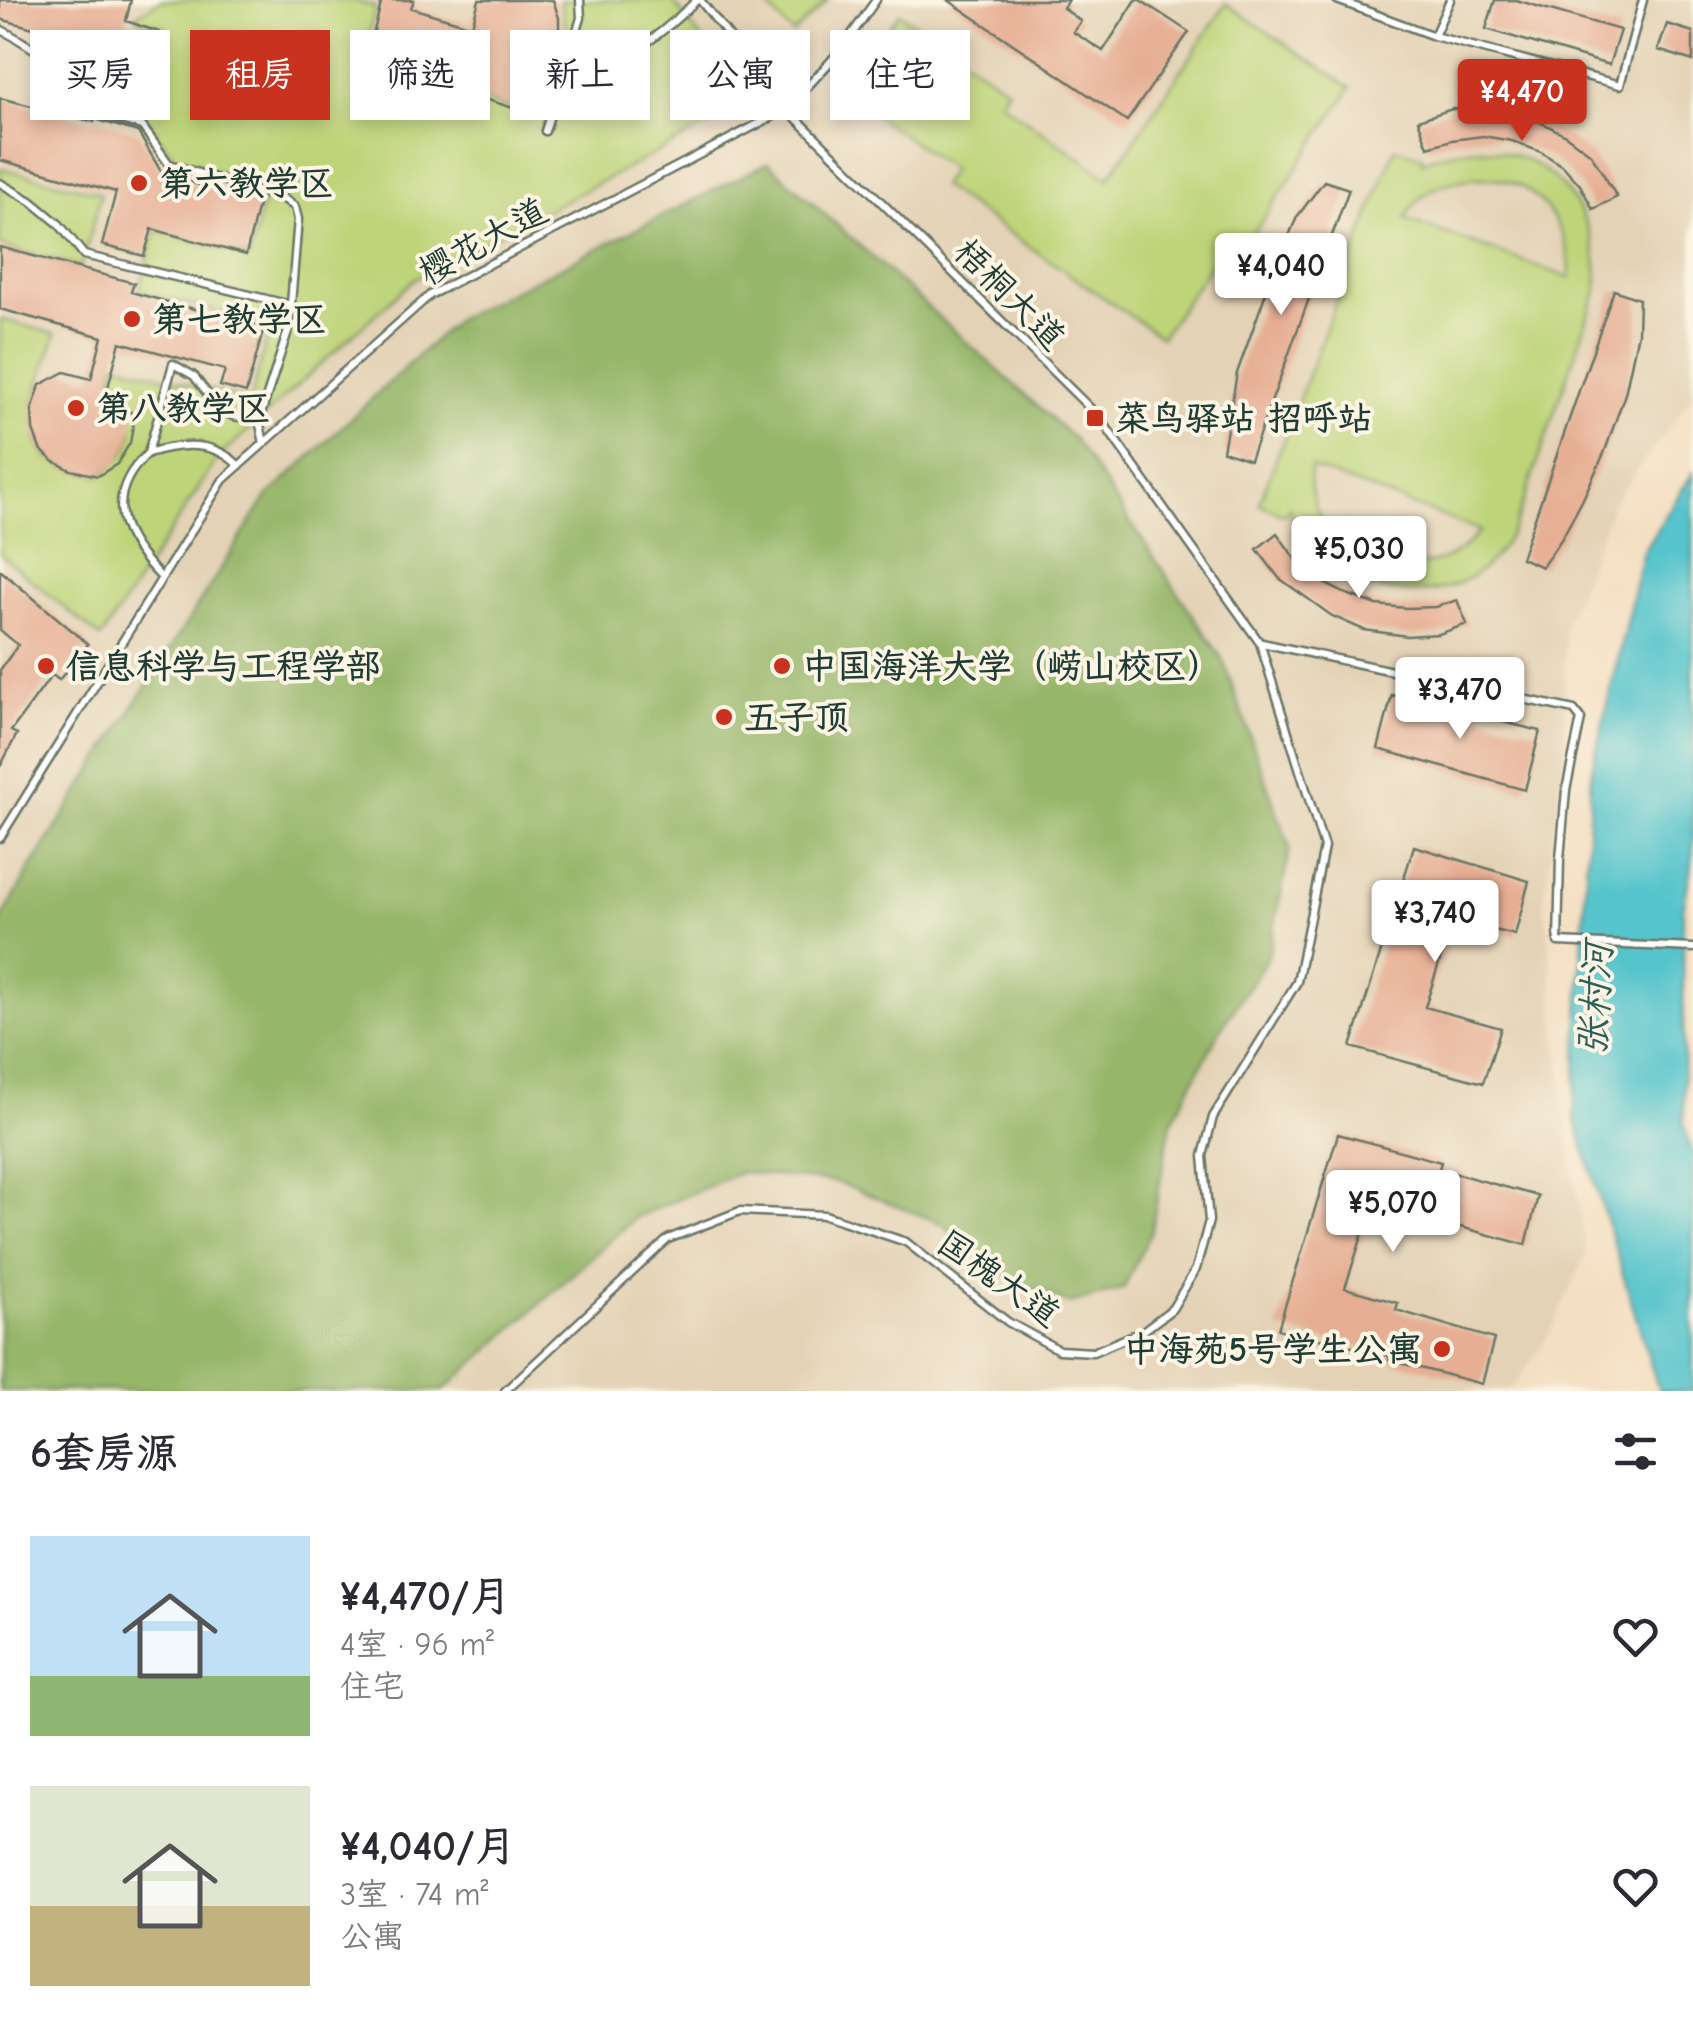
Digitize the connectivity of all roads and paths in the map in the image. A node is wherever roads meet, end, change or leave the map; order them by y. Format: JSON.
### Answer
{"nodes":[{"id":1,"x":580,"y":0,"type":"edge"},
{"id":2,"x":698,"y":0,"type":"edge"},
{"id":3,"x":876,"y":0,"type":"edge"},
{"id":4,"x":1337,"y":0,"type":"edge"},
{"id":5,"x":1450,"y":0,"type":"edge"},
{"id":6,"x":1643,"y":0,"type":"edge"},
{"id":7,"x":0,"y":29,"type":"edge"},
{"id":8,"x":577,"y":30,"type":"edge"},
{"id":9,"x":722,"y":30,"type":"edge"},
{"id":10,"x":1434,"y":36,"type":"junction"},
{"id":11,"x":650,"y":39,"type":"edge"},
{"id":12,"x":810,"y":83,"type":"edge"},
{"id":13,"x":549,"y":120,"type":"edge"},
{"id":14,"x":765,"y":120,"type":"edge"},
{"id":15,"x":797,"y":120,"type":"edge"},
{"id":16,"x":545,"y":131,"type":"dead end"},
{"id":17,"x":0,"y":183,"type":"edge"},
{"id":18,"x":291,"y":305,"type":"junction"},
{"id":19,"x":259,"y":420,"type":"junction"},
{"id":20,"x":264,"y":443,"type":"junction"},
{"id":21,"x":148,"y":453,"type":"junction"},
{"id":22,"x":238,"y":466,"type":"junction"},
{"id":23,"x":162,"y":578,"type":"junction"},
{"id":24,"x":1260,"y":643,"type":"junction"},
{"id":25,"x":0,"y":838,"type":"edge"},
{"id":26,"x":1693,"y":948,"type":"edge"},
{"id":27,"x":506,"y":1391,"type":"edge"}],
"edges":[{"from":1,"to":8,"type":"lane"},
{"from":2,"to":9,"type":"lane","name":"梧桐大道"},
{"from":2,"to":11,"type":"lane"},
{"from":3,"to":12,"type":"lane","name":"樱花大道"},
{"from":4,"to":10,"type":"lane"},
{"from":5,"to":10,"type":"lane"},
{"from":6,"to":10,"type":"lane"},
{"from":7,"to":18,"type":"lane"},
{"from":13,"to":16,"type":"lane"},
{"from":14,"to":20,"type":"lane","name":"樱花大道"},
{"from":15,"to":24,"type":"lane","name":"梧桐大道"},
{"from":17,"to":18,"type":"lane"},
{"from":18,"to":19,"type":"lane"},
{"from":19,"to":20,"type":"lane"},
{"from":19,"to":21,"type":"lane"},
{"from":20,"to":22,"type":"lane","name":"樱花大道"},
{"from":21,"to":22,"type":"lane"},
{"from":21,"to":23,"type":"lane"},
{"from":22,"to":23,"type":"lane","name":"樱花大道"},
{"from":23,"to":25,"type":"lane","name":"樱花大道"},
{"from":24,"to":26,"type":"lane"},
{"from":24,"to":27,"type":"lane","name":"国槐大道"}]}
